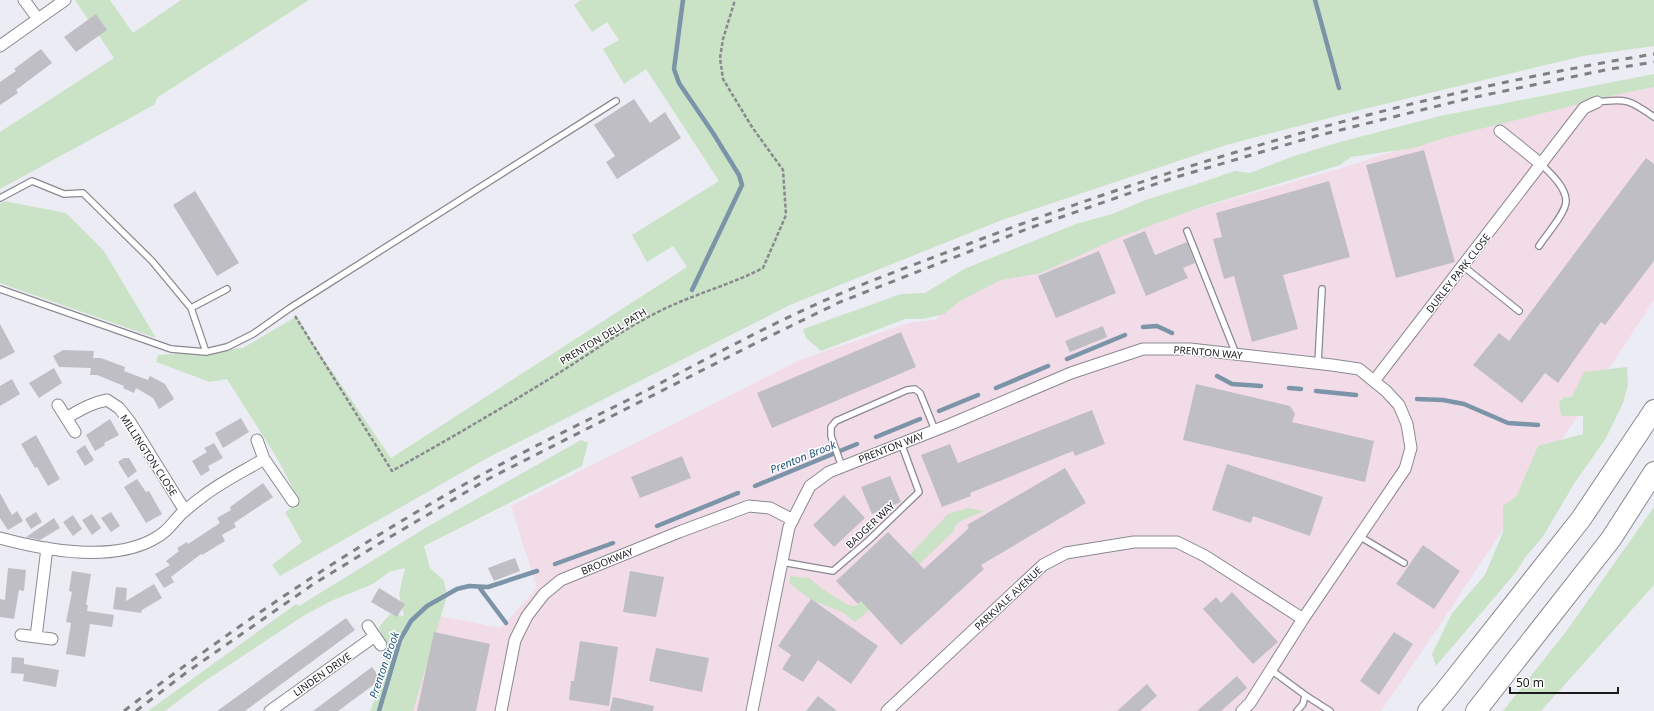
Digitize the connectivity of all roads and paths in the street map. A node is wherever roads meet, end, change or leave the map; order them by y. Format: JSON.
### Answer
{"nodes":[{"id":1,"x":24,"y":0,"type":"edge"},
{"id":2,"x":66,"y":0,"type":"edge"},
{"id":3,"x":735,"y":0,"type":"edge"},
{"id":4,"x":38,"y":19,"type":"junction"},
{"id":5,"x":0,"y":46,"type":"edge"},
{"id":6,"x":616,"y":101,"type":"dead end"},
{"id":7,"x":1597,"y":102,"type":"joint"},
{"id":8,"x":1654,"y":117,"type":"edge"},
{"id":9,"x":1500,"y":131,"type":"dead end"},
{"id":10,"x":1541,"y":164,"type":"junction"},
{"id":11,"x":0,"y":198,"type":"edge"},
{"id":12,"x":1187,"y":231,"type":"dead end"},
{"id":13,"x":1539,"y":246,"type":"dead end"},
{"id":14,"x":1463,"y":266,"type":"junction"},
{"id":15,"x":227,"y":289,"type":"dead end"},
{"id":16,"x":0,"y":290,"type":"edge"},
{"id":17,"x":1322,"y":290,"type":"dead end"},
{"id":18,"x":191,"y":308,"type":"junction"},
{"id":19,"x":290,"y":308,"type":"junction"},
{"id":20,"x":1519,"y":312,"type":"dead end"},
{"id":21,"x":206,"y":352,"type":"junction"},
{"id":22,"x":1236,"y":354,"type":"junction"},
{"id":23,"x":1318,"y":363,"type":"junction"},
{"id":24,"x":1374,"y":381,"type":"junction"},
{"id":25,"x":58,"y":405,"type":"dead end"},
{"id":26,"x":1654,"y":410,"type":"edge"},
{"id":27,"x":66,"y":418,"type":"junction"},
{"id":28,"x":935,"y":430,"type":"junction"},
{"id":29,"x":75,"y":432,"type":"dead end"},
{"id":30,"x":257,"y":440,"type":"dead end"},
{"id":31,"x":901,"y":443,"type":"junction"},
{"id":32,"x":264,"y":459,"type":"junction"},
{"id":33,"x":842,"y":467,"type":"junction"},
{"id":34,"x":1654,"y":472,"type":"edge"},
{"id":35,"x":293,"y":501,"type":"dead end"},
{"id":36,"x":185,"y":511,"type":"junction"},
{"id":37,"x":793,"y":520,"type":"junction"},
{"id":38,"x":1360,"y":536,"type":"junction"},
{"id":39,"x":0,"y":538,"type":"edge"},
{"id":40,"x":47,"y":548,"type":"junction"},
{"id":41,"x":782,"y":562,"type":"junction"},
{"id":42,"x":1404,"y":563,"type":"dead end"},
{"id":43,"x":1303,"y":619,"type":"junction"},
{"id":44,"x":368,"y":626,"type":"dead end"},
{"id":45,"x":21,"y":635,"type":"dead end"},
{"id":46,"x":36,"y":637,"type":"junction"},
{"id":47,"x":52,"y":639,"type":"dead end"},
{"id":48,"x":1271,"y":670,"type":"junction"},
{"id":49,"x":1305,"y":694,"type":"junction"},
{"id":50,"x":270,"y":711,"type":"edge"},
{"id":51,"x":501,"y":711,"type":"edge"},
{"id":52,"x":752,"y":711,"type":"edge"},
{"id":53,"x":887,"y":711,"type":"edge"},
{"id":54,"x":1242,"y":711,"type":"edge"},
{"id":55,"x":1297,"y":711,"type":"edge"},
{"id":56,"x":1330,"y":711,"type":"edge"},
{"id":57,"x":1428,"y":711,"type":"edge"},
{"id":58,"x":1476,"y":711,"type":"edge"}],
"edges":[{"from":1,"to":4,"type":"street"},
{"from":2,"to":4,"type":"street"},
{"from":3,"to":19,"type":"path","name":"PRENTON DELL PATH"},
{"from":4,"to":5,"type":"street"},
{"from":6,"to":19,"type":"lane"},
{"from":7,"to":8,"type":"lane"},
{"from":7,"to":10,"type":"street","name":"DURLEY PARK CLOSE"},
{"from":9,"to":10,"type":"street"},
{"from":10,"to":13,"type":"lane"},
{"from":10,"to":14,"type":"street","name":"DURLEY PARK CLOSE"},
{"from":11,"to":18,"type":"lane"},
{"from":12,"to":22,"type":"lane"},
{"from":14,"to":20,"type":"lane"},
{"from":14,"to":24,"type":"street","name":"DURLEY PARK CLOSE"},
{"from":15,"to":18,"type":"lane"},
{"from":16,"to":21,"type":"lane"},
{"from":17,"to":23,"type":"lane"},
{"from":18,"to":21,"type":"lane"},
{"from":19,"to":21,"type":"lane"},
{"from":22,"to":23,"type":"street","name":"PRENTON WAY"},
{"from":22,"to":28,"type":"street","name":"PRENTON WAY"},
{"from":23,"to":24,"type":"street","name":"PRENTON WAY"},
{"from":24,"to":38,"type":"street","name":"PRENTON WAY"},
{"from":25,"to":27,"type":"street"},
{"from":26,"to":57,"type":"highway"},
{"from":27,"to":29,"type":"street"},
{"from":27,"to":36,"type":"street","name":"MILLINGTON CLOSE"},
{"from":28,"to":31,"type":"street","name":"PRENTON WAY"},
{"from":28,"to":33,"type":"lane"},
{"from":30,"to":32,"type":"street"},
{"from":31,"to":33,"type":"street","name":"PRENTON WAY"},
{"from":31,"to":41,"type":"lane","name":"BADGER WAY"},
{"from":32,"to":35,"type":"street"},
{"from":32,"to":36,"type":"street"},
{"from":33,"to":37,"type":"street","name":"PRENTON WAY"},
{"from":34,"to":58,"type":"highway"},
{"from":36,"to":40,"type":"street"},
{"from":37,"to":41,"type":"street","name":"PRENTON WAY"},
{"from":37,"to":51,"type":"street","name":"BROOKWAY"},
{"from":38,"to":42,"type":"lane"},
{"from":38,"to":43,"type":"street","name":"PRENTON WAY"},
{"from":39,"to":40,"type":"street"},
{"from":40,"to":46,"type":"street"},
{"from":41,"to":52,"type":"street","name":"PRENTON WAY"},
{"from":43,"to":48,"type":"street","name":"PRENTON WAY"},
{"from":43,"to":53,"type":"street","name":"PARKVALE AVENUE"},
{"from":44,"to":50,"type":"street","name":"LINDEN DRIVE"},
{"from":45,"to":46,"type":"street"},
{"from":46,"to":47,"type":"street"},
{"from":48,"to":49,"type":"lane"},
{"from":48,"to":54,"type":"street","name":"PRENTON WAY"},
{"from":49,"to":55,"type":"lane"},
{"from":49,"to":56,"type":"lane"}]}
